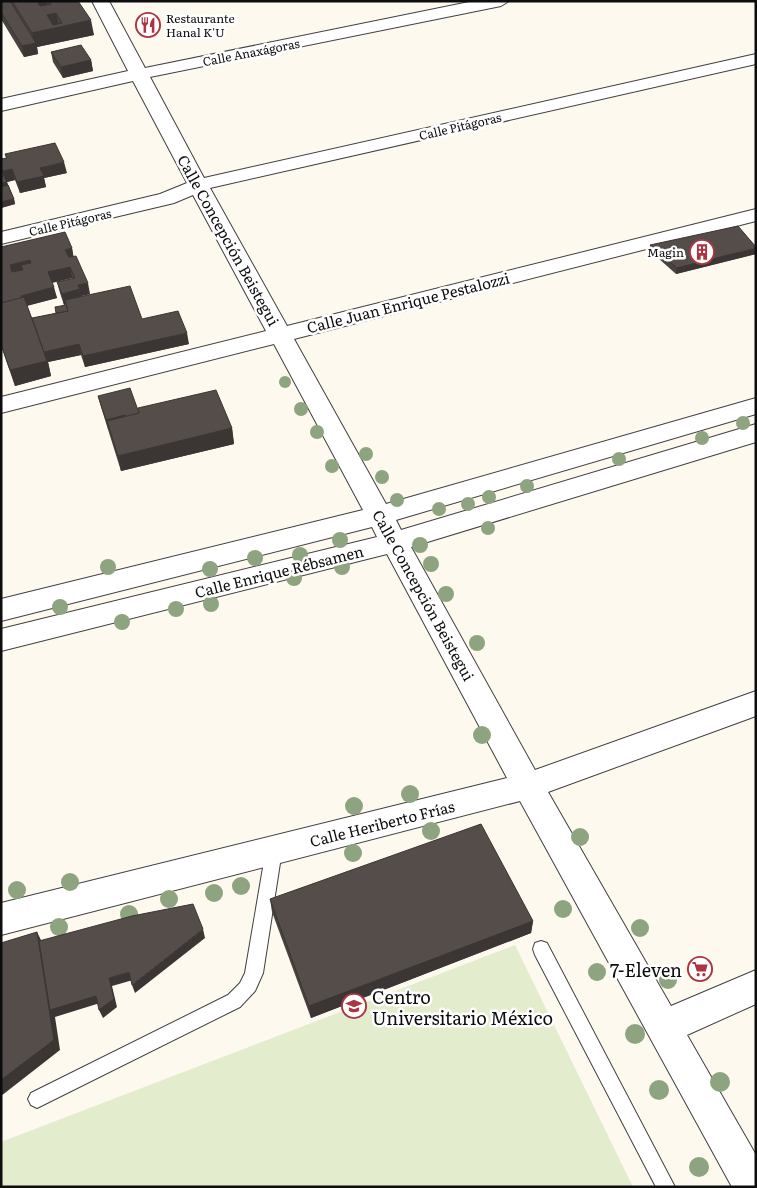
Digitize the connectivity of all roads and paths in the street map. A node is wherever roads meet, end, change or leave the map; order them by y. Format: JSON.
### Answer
{"nodes":[{"id":1,"x":100,"y":1,"type":"edge"},
{"id":2,"x":501,"y":1,"type":"edge"},
{"id":3,"x":756,"y":59,"type":"edge"},
{"id":4,"x":140,"y":74,"type":"junction"},
{"id":5,"x":756,"y":75,"type":"edge"},
{"id":6,"x":1,"y":106,"type":"edge"},
{"id":7,"x":559,"y":111,"type":"junction"},
{"id":8,"x":202,"y":192,"type":"junction"},
{"id":9,"x":756,"y":215,"type":"edge"},
{"id":10,"x":1,"y":238,"type":"edge"},
{"id":11,"x":281,"y":334,"type":"junction"},
{"id":12,"x":1,"y":404,"type":"edge"},
{"id":13,"x":756,"y":406,"type":"edge"},
{"id":14,"x":756,"y":433,"type":"edge"},
{"id":15,"x":381,"y":515,"type":"junction"},
{"id":16,"x":396,"y":542,"type":"junction"},
{"id":17,"x":235,"y":552,"type":"junction"},
{"id":18,"x":245,"y":580,"type":"junction"},
{"id":19,"x":8,"y":608,"type":"edge"},
{"id":20,"x":11,"y":637,"type":"edge"},
{"id":21,"x":756,"y":703,"type":"edge"},
{"id":22,"x":528,"y":786,"type":"junction"},
{"id":23,"x":274,"y":850,"type":"junction"},
{"id":24,"x":1,"y":919,"type":"edge"},
{"id":25,"x":541,"y":949,"type":"dead end"},
{"id":26,"x":756,"y":987,"type":"edge"},
{"id":27,"x":664,"y":1027,"type":"junction"},
{"id":28,"x":37,"y":1099,"type":"dead end"},
{"id":29,"x":666,"y":1187,"type":"edge"},
{"id":30,"x":753,"y":1187,"type":"edge"}],
"edges":[{"from":1,"to":4,"type":"street","name":"Calle Concepción Beistegui"},
{"from":2,"to":4,"type":"street","name":"Calle Anaxágoras"},
{"from":3,"to":7,"type":"street","name":"Calle Pitágoras"},
{"from":4,"to":6,"type":"street","name":"Calle Anaxágoras"},
{"from":4,"to":8,"type":"street","name":"Calle Concepción Beistegui"},
{"from":5,"to":7,"type":"street","name":"Calle Pitágoras"},
{"from":7,"to":8,"type":"street","name":"Calle Pitágoras"},
{"from":8,"to":10,"type":"street","name":"Calle Pitágoras"},
{"from":8,"to":11,"type":"street","name":"Calle Concepción Beistegui"},
{"from":9,"to":11,"type":"street","name":"Calle Juan Enrique Pestalozzi"},
{"from":11,"to":12,"type":"street","name":"Calle Juan Enrique Pestalozzi"},
{"from":11,"to":15,"type":"street","name":"Calle Concepción Beistegui"},
{"from":13,"to":15,"type":"street","name":"Calle Enrique Rébsamen"},
{"from":14,"to":16,"type":"street","name":"Calle Enrique Rébsamen"},
{"from":15,"to":16,"type":"street","name":"Calle Concepción Beistegui"},
{"from":15,"to":17,"type":"street","name":"Calle Enrique Rébsamen"},
{"from":16,"to":18,"type":"street","name":"Calle Enrique Rébsamen"},
{"from":16,"to":22,"type":"street","name":"Calle Concepción Beistegui"},
{"from":17,"to":18,"type":"street"},
{"from":17,"to":19,"type":"street","name":"Calle Enrique Rébsamen"},
{"from":18,"to":20,"type":"street","name":"Calle Enrique Rébsamen"},
{"from":19,"to":20,"type":"street"},
{"from":21,"to":22,"type":"street","name":"Calle Heriberto Frías"},
{"from":22,"to":23,"type":"street","name":"Calle Heriberto Frías"},
{"from":22,"to":27,"type":"street","name":"Calle Concepción Beistegui"},
{"from":23,"to":24,"type":"street","name":"Calle Heriberto Frías"},
{"from":23,"to":28,"type":"lane"},
{"from":25,"to":29,"type":"lane"},
{"from":26,"to":27,"type":"street"},
{"from":27,"to":30,"type":"street","name":"Calle Concepción Beistegui"}]}
